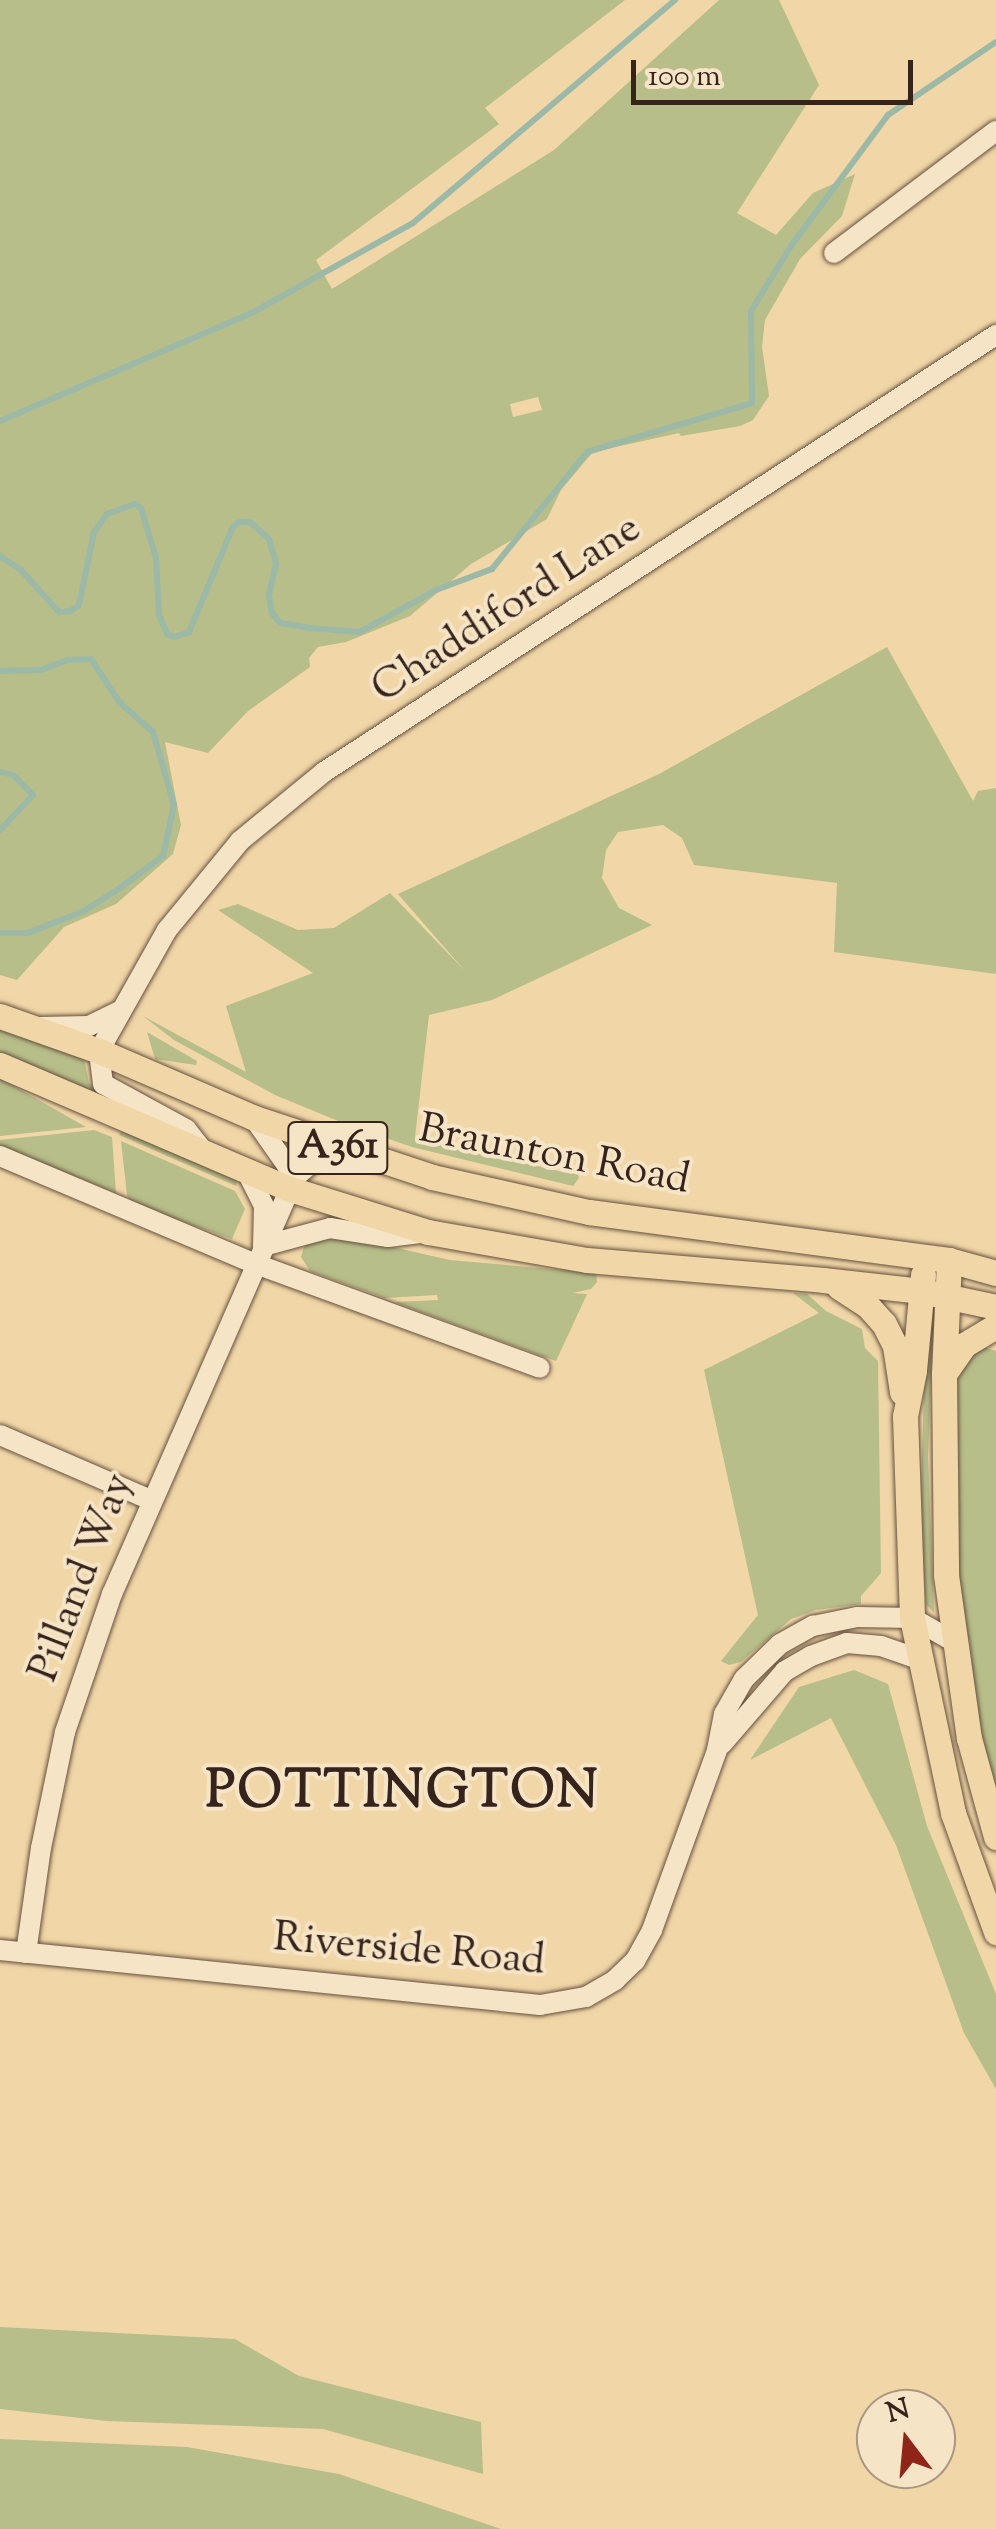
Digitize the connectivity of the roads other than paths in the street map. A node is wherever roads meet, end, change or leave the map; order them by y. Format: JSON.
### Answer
{"nodes":[{"id":1,"x":996,"y":131,"type":"edge"},
{"id":2,"x":834,"y":254,"type":"dead end"},
{"id":3,"x":996,"y":335,"type":"edge"},
{"id":4,"x":120,"y":1011,"type":"junction"},
{"id":5,"x":0,"y":1016,"type":"edge"},
{"id":6,"x":31,"y":1027,"type":"junction"},
{"id":7,"x":99,"y":1052,"type":"junction"},
{"id":8,"x":0,"y":1065,"type":"edge"},
{"id":9,"x":135,"y":1068,"type":"junction"},
{"id":10,"x":252,"y":1116,"type":"junction"},
{"id":11,"x":204,"y":1152,"type":"junction"},
{"id":12,"x":355,"y":1154,"type":"junction"},
{"id":13,"x":0,"y":1156,"type":"edge"},
{"id":14,"x":246,"y":1170,"type":"junction"},
{"id":15,"x":292,"y":1183,"type":"junction"},
{"id":16,"x":428,"y":1232,"type":"junction"},
{"id":17,"x":260,"y":1255,"type":"junction"},
{"id":18,"x":937,"y":1258,"type":"junction"},
{"id":19,"x":996,"y":1273,"type":"edge"},
{"id":20,"x":823,"y":1280,"type":"junction"},
{"id":21,"x":933,"y":1295,"type":"junction"},
{"id":22,"x":996,"y":1306,"type":"edge"},
{"id":23,"x":996,"y":1326,"type":"edge"},
{"id":24,"x":540,"y":1368,"type":"dead end"},
{"id":25,"x":944,"y":1374,"type":"junction"},
{"id":26,"x":905,"y":1416,"type":"junction"},
{"id":27,"x":0,"y":1435,"type":"edge"},
{"id":28,"x":151,"y":1500,"type":"junction"},
{"id":29,"x":912,"y":1618,"type":"junction"},
{"id":30,"x":951,"y":1640,"type":"junction"},
{"id":31,"x":918,"y":1659,"type":"junction"},
{"id":32,"x":717,"y":1750,"type":"junction"},
{"id":33,"x":996,"y":1837,"type":"edge"},
{"id":34,"x":996,"y":1932,"type":"edge"},
{"id":35,"x":0,"y":1950,"type":"edge"},
{"id":36,"x":26,"y":1953,"type":"junction"}],
"edges":[{"from":1,"to":2,"type":"street"},
{"from":3,"to":4,"type":"street","name":"Chaddiford Lane"},
{"from":4,"to":6,"type":"street"},
{"from":4,"to":7,"type":"street","name":"Chaddiford Lane"},
{"from":4,"to":9,"type":"street"},
{"from":5,"to":6,"type":"main road","name":"Braunton Road","number":"A361"},
{"from":6,"to":7,"type":"main road","name":"Braunton Road","number":"A361"},
{"from":7,"to":9,"type":"main road","name":"Braunton Road","number":"A361"},
{"from":7,"to":11,"type":"street"},
{"from":8,"to":11,"type":"main road","name":"Braunton Road","number":"A361"},
{"from":9,"to":10,"type":"main road","name":"Braunton Road","number":"A361"},
{"from":10,"to":12,"type":"main road","name":"Braunton Road","number":"A361"},
{"from":10,"to":15,"type":"street"},
{"from":11,"to":14,"type":"main road","name":"Braunton Road","number":"A361"},
{"from":12,"to":15,"type":"street"},
{"from":12,"to":18,"type":"main road","name":"Braunton Road","number":"A361"},
{"from":13,"to":17,"type":"street"},
{"from":14,"to":15,"type":"main road","name":"Braunton Road","number":"A361"},
{"from":14,"to":17,"type":"street","name":"Pilland Way"},
{"from":15,"to":16,"type":"main road","name":"Braunton Road","number":"A361"},
{"from":15,"to":17,"type":"street","name":"Pilland Way"},
{"from":16,"to":17,"type":"street"},
{"from":16,"to":20,"type":"main road","name":"Braunton Road","number":"A361"},
{"from":17,"to":24,"type":"street"},
{"from":17,"to":28,"type":"street","name":"Pilland Way"},
{"from":18,"to":19,"type":"main road","name":"Braunton Road"},
{"from":18,"to":21,"type":"main road","number":"A361"},
{"from":20,"to":21,"type":"main road","name":"Braunton Road","number":"A361"},
{"from":20,"to":26,"type":"main road","number":"A361"},
{"from":21,"to":22,"type":"main road","name":"Braunton Road"},
{"from":21,"to":25,"type":"main road","number":"A361"},
{"from":21,"to":26,"type":"main road","number":"A361"},
{"from":23,"to":25,"type":"main road"},
{"from":25,"to":30,"type":"main road","number":"A361"},
{"from":26,"to":29,"type":"main road","number":"A361"},
{"from":27,"to":28,"type":"street"},
{"from":28,"to":36,"type":"street","name":"Pilland Way"},
{"from":29,"to":30,"type":"street","name":"Riverside Road"},
{"from":29,"to":31,"type":"main road","number":"A361"},
{"from":29,"to":32,"type":"street","name":"Riverside Road"},
{"from":30,"to":33,"type":"main road","number":"A361"},
{"from":31,"to":32,"type":"street","name":"Riverside Road"},
{"from":31,"to":34,"type":"main road","number":"A361"},
{"from":32,"to":36,"type":"street","name":"Riverside Road"},
{"from":35,"to":36,"type":"street","name":"Riverside Road"}]}
